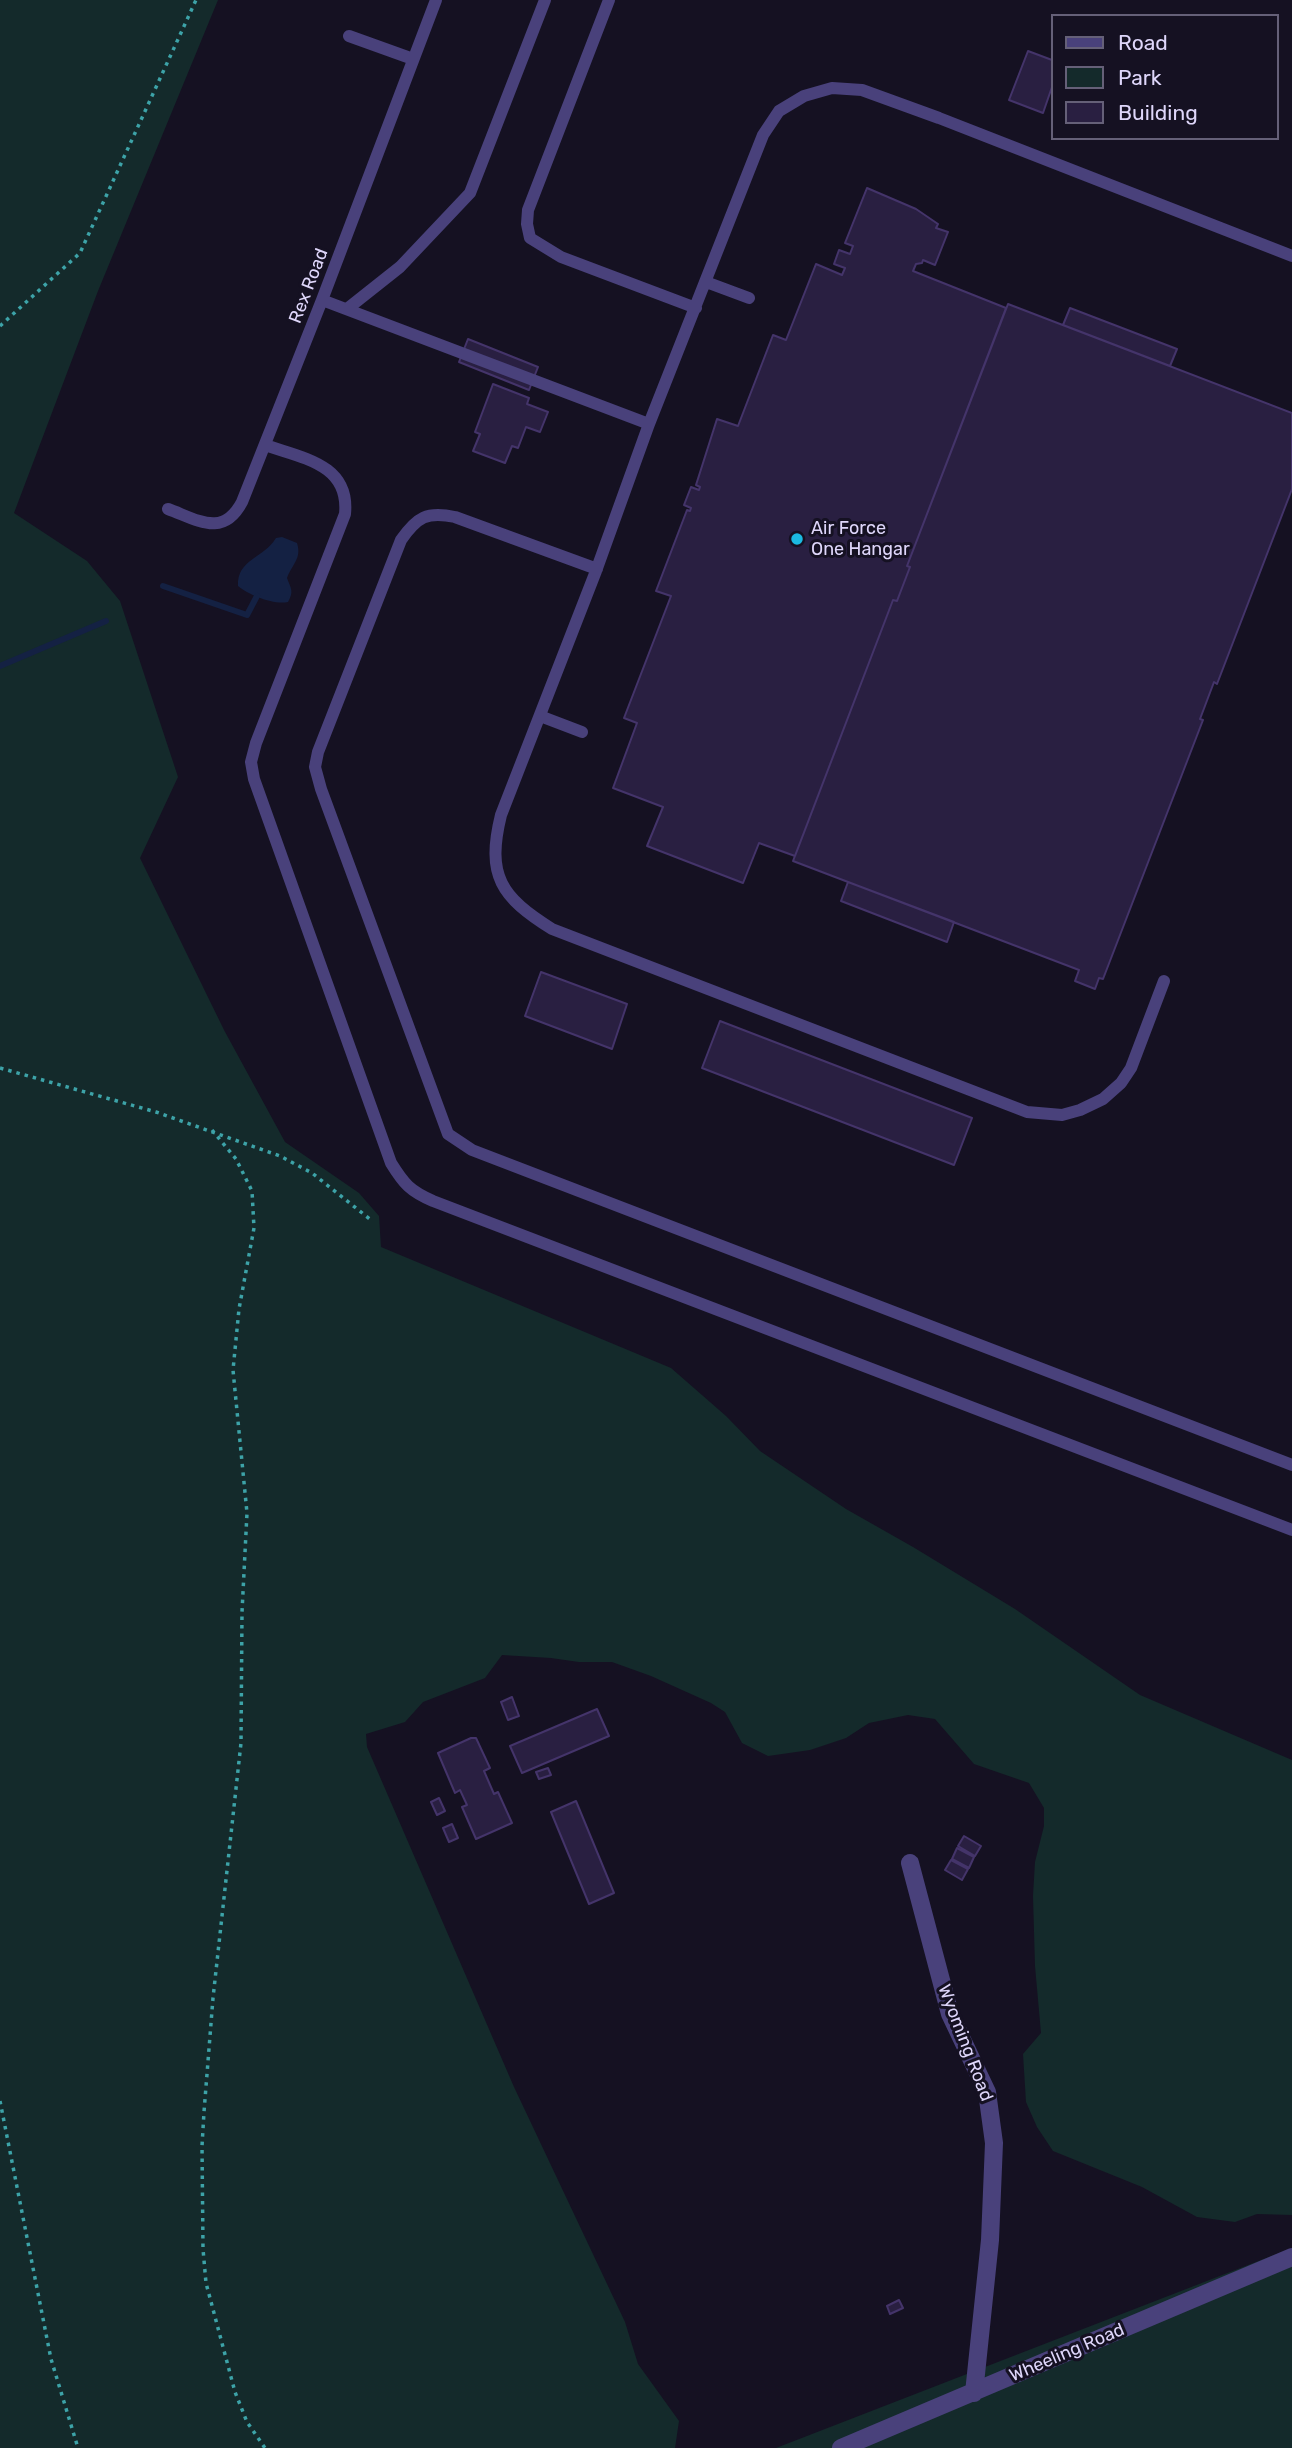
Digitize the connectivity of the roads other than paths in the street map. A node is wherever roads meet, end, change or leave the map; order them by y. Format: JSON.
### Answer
{"nodes":[{"id":1,"x":436,"y":0,"type":"edge"},
{"id":2,"x":545,"y":0,"type":"edge"},
{"id":3,"x":609,"y":0,"type":"edge"},
{"id":4,"x":349,"y":36,"type":"dead end"},
{"id":5,"x":413,"y":59,"type":"junction"},
{"id":6,"x":1292,"y":256,"type":"edge"},
{"id":7,"x":706,"y":282,"type":"junction"},
{"id":8,"x":749,"y":298,"type":"dead end"},
{"id":9,"x":322,"y":300,"type":"junction"},
{"id":10,"x":696,"y":308,"type":"junction"},
{"id":11,"x":347,"y":309,"type":"junction"},
{"id":12,"x":649,"y":424,"type":"junction"},
{"id":13,"x":265,"y":445,"type":"junction"},
{"id":14,"x":168,"y":509,"type":"dead end"},
{"id":15,"x":597,"y":569,"type":"junction"},
{"id":16,"x":540,"y":716,"type":"junction"},
{"id":17,"x":582,"y":732,"type":"dead end"},
{"id":18,"x":1164,"y":981,"type":"dead end"},
{"id":19,"x":1292,"y":1465,"type":"edge"},
{"id":20,"x":1292,"y":1530,"type":"edge"},
{"id":21,"x":910,"y":1863,"type":"dead end"},
{"id":22,"x":1292,"y":2257,"type":"edge"},
{"id":23,"x":974,"y":2393,"type":"junction"},
{"id":24,"x":841,"y":2448,"type":"edge"}],
"edges":[{"from":1,"to":5,"type":"lane","name":"Rex Road"},
{"from":2,"to":11,"type":"lane"},
{"from":3,"to":10,"type":"lane"},
{"from":4,"to":5,"type":"lane"},
{"from":5,"to":9,"type":"lane","name":"Rex Road"},
{"from":6,"to":7,"type":"lane"},
{"from":7,"to":8,"type":"lane"},
{"from":7,"to":10,"type":"lane"},
{"from":9,"to":11,"type":"lane"},
{"from":9,"to":13,"type":"lane","name":"Rex Road"},
{"from":10,"to":12,"type":"lane"},
{"from":11,"to":12,"type":"lane"},
{"from":12,"to":15,"type":"lane"},
{"from":13,"to":14,"type":"lane","name":"Rex Road"},
{"from":13,"to":20,"type":"lane"},
{"from":15,"to":16,"type":"lane"},
{"from":15,"to":19,"type":"lane"},
{"from":16,"to":17,"type":"lane"},
{"from":16,"to":18,"type":"lane"},
{"from":21,"to":23,"type":"street","name":"Wyoming Road"},
{"from":22,"to":23,"type":"street","name":"Wheeling Road"},
{"from":23,"to":24,"type":"street","name":"Wheeling Road"}]}
